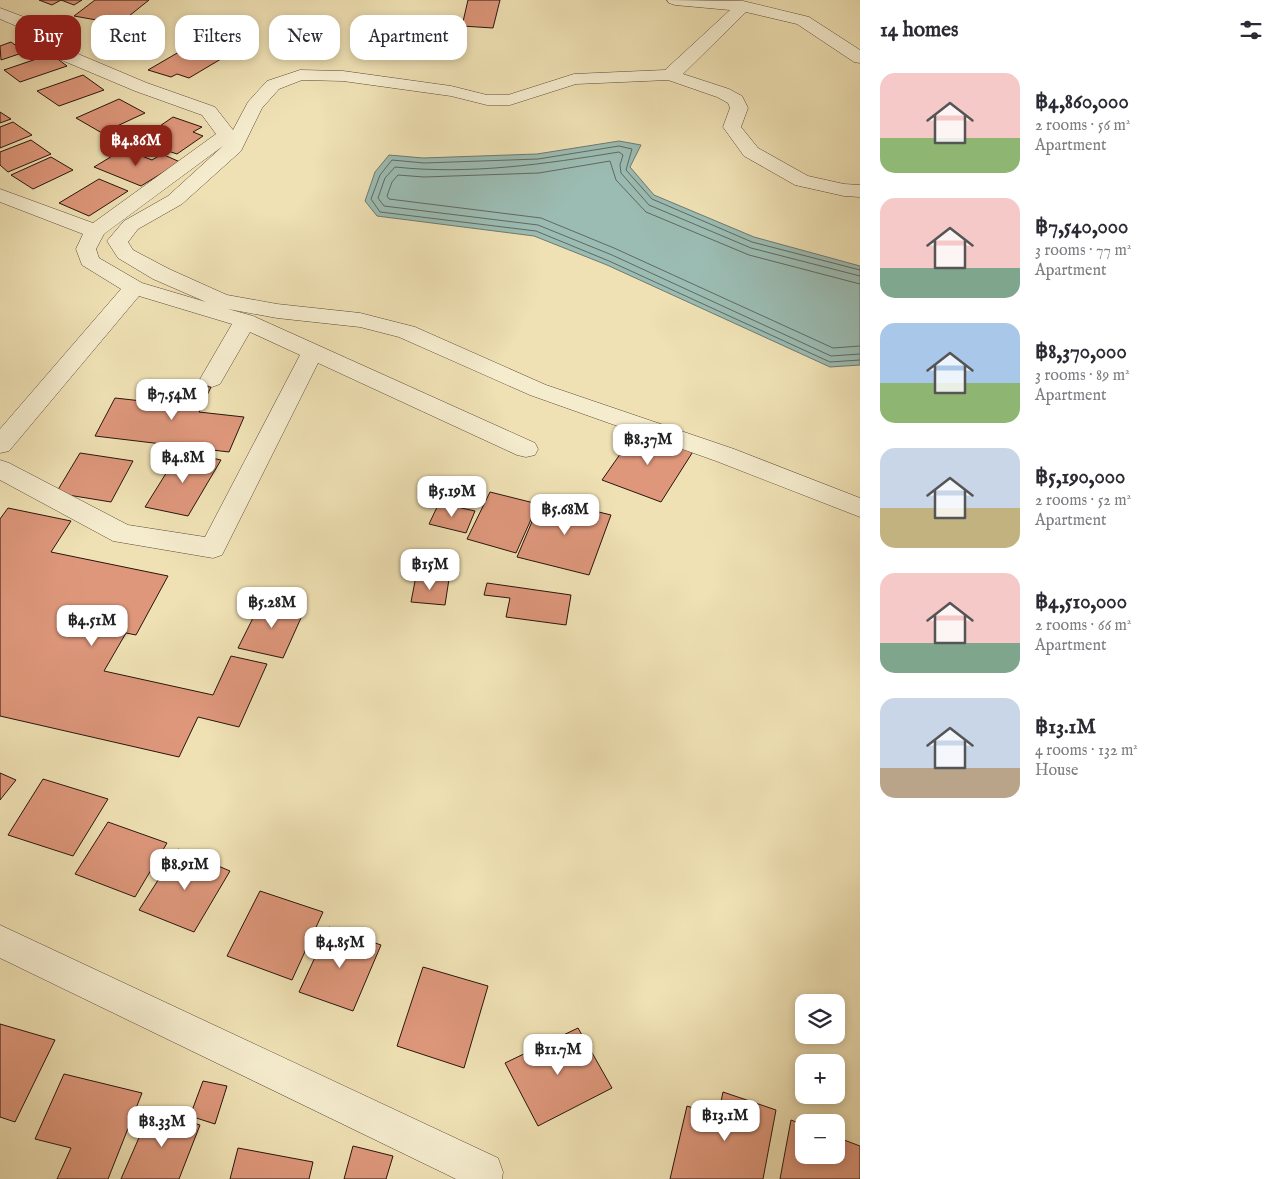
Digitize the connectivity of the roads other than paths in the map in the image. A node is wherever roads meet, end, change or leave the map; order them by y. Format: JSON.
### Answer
{"nodes":[{"id":1,"x":675,"y":0,"type":"edge"},
{"id":2,"x":800,"y":0,"type":"edge"},
{"id":3,"x":743,"y":6,"type":"junction"},
{"id":4,"x":0,"y":13,"type":"edge"},
{"id":5,"x":802,"y":20,"type":"junction"},
{"id":6,"x":860,"y":58,"type":"edge"},
{"id":7,"x":669,"y":75,"type":"junction"},
{"id":8,"x":860,"y":191,"type":"edge"},
{"id":9,"x":0,"y":195,"type":"edge"},
{"id":10,"x":95,"y":231,"type":"junction"},
{"id":11,"x":134,"y":288,"type":"junction"},
{"id":12,"x":245,"y":321,"type":"junction"},
{"id":13,"x":312,"y":353,"type":"junction"},
{"id":14,"x":212,"y":379,"type":"dead end"},
{"id":15,"x":0,"y":445,"type":"edge"},
{"id":16,"x":526,"y":449,"type":"dead end"},
{"id":17,"x":0,"y":469,"type":"edge"},
{"id":18,"x":860,"y":508,"type":"edge"},
{"id":19,"x":0,"y":941,"type":"edge"},
{"id":20,"x":483,"y":1179,"type":"edge"}],
"edges":[{"from":1,"to":3,"type":"street"},
{"from":2,"to":5,"type":"street"},
{"from":3,"to":5,"type":"street"},
{"from":3,"to":7,"type":"street"},
{"from":4,"to":10,"type":"street"},
{"from":5,"to":6,"type":"street"},
{"from":7,"to":8,"type":"street"},
{"from":7,"to":18,"type":"street"},
{"from":9,"to":10,"type":"street"},
{"from":10,"to":11,"type":"street"},
{"from":11,"to":12,"type":"street"},
{"from":11,"to":15,"type":"street"},
{"from":12,"to":13,"type":"street"},
{"from":12,"to":14,"type":"street"},
{"from":13,"to":16,"type":"street"},
{"from":13,"to":17,"type":"street"},
{"from":19,"to":20,"type":"street"}]}
